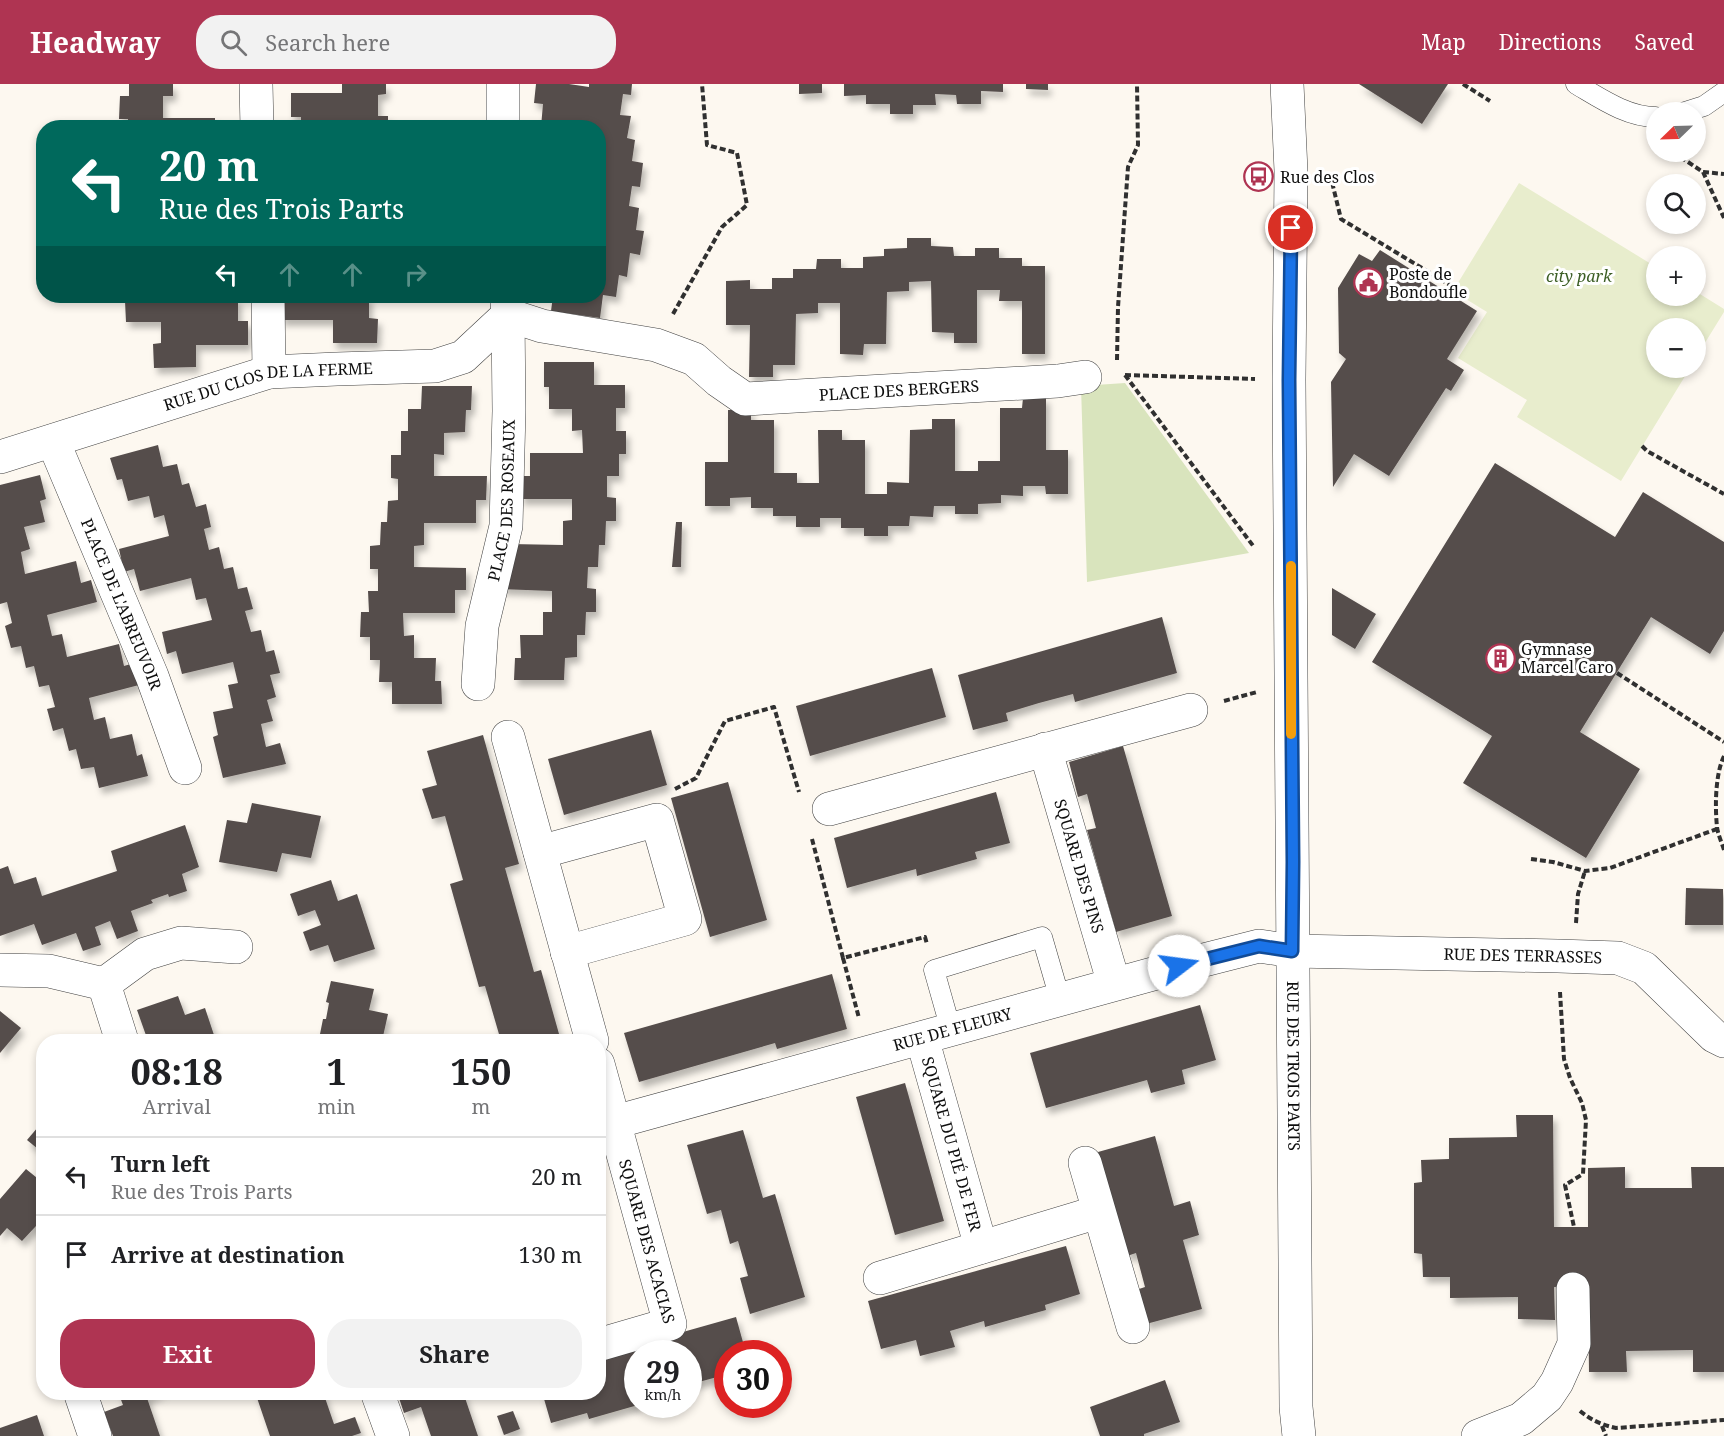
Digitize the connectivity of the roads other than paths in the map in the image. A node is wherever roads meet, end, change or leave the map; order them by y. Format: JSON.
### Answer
{"nodes":[{"id":1,"x":256,"y":84,"type":"edge"},
{"id":2,"x":503,"y":84,"type":"edge"},
{"id":3,"x":1287,"y":84,"type":"edge"},
{"id":4,"x":1576,"y":84,"type":"edge"},
{"id":5,"x":1724,"y":92,"type":"edge"},
{"id":6,"x":1706,"y":105,"type":"edge"},
{"id":7,"x":1646,"y":117,"type":"edge"},
{"id":8,"x":257,"y":120,"type":"edge"},
{"id":9,"x":503,"y":120,"type":"edge"},
{"id":10,"x":268,"y":303,"type":"edge"},
{"id":11,"x":507,"y":305,"type":"edge"},
{"id":12,"x":269,"y":372,"type":"junction"},
{"id":13,"x":1085,"y":377,"type":"road end"},
{"id":14,"x":53,"y":441,"type":"junction"},
{"id":15,"x":0,"y":457,"type":"edge"},
{"id":16,"x":478,"y":684,"type":"dead end"},
{"id":17,"x":1191,"y":710,"type":"road end"},
{"id":18,"x":508,"y":737,"type":"dead end"},
{"id":19,"x":1045,"y":749,"type":"junction"},
{"id":20,"x":185,"y":768,"type":"dead end"},
{"id":21,"x":829,"y":809,"type":"dead end"},
{"id":22,"x":540,"y":852,"type":"junction"},
{"id":23,"x":236,"y":947,"type":"dead end"},
{"id":24,"x":1292,"y":951,"type":"junction"},
{"id":25,"x":567,"y":952,"type":"junction"},
{"id":26,"x":0,"y":970,"type":"edge"},
{"id":27,"x":104,"y":984,"type":"junction"},
{"id":28,"x":1114,"y":984,"type":"junction"},
{"id":29,"x":1060,"y":999,"type":"junction"},
{"id":30,"x":120,"y":1034,"type":"edge"},
{"id":31,"x":590,"y":1034,"type":"edge"},
{"id":32,"x":936,"y":1034,"type":"junction"},
{"id":33,"x":1724,"y":1041,"type":"edge"},
{"id":34,"x":606,"y":1091,"type":"edge"},
{"id":35,"x":615,"y":1122,"type":"junction"},
{"id":36,"x":1085,"y":1163,"type":"dead end"},
{"id":37,"x":1098,"y":1212,"type":"junction"},
{"id":38,"x":981,"y":1247,"type":"junction"},
{"id":39,"x":880,"y":1278,"type":"dead end"},
{"id":40,"x":1573,"y":1289,"type":"dead end"},
{"id":41,"x":1133,"y":1327,"type":"dead end"},
{"id":42,"x":606,"y":1343,"type":"edge"},
{"id":43,"x":83,"y":1400,"type":"edge"},
{"id":44,"x":380,"y":1400,"type":"edge"},
{"id":45,"x":95,"y":1436,"type":"edge"},
{"id":46,"x":393,"y":1436,"type":"edge"},
{"id":47,"x":1299,"y":1436,"type":"edge"},
{"id":48,"x":1478,"y":1436,"type":"edge"}],
"edges":[{"from":1,"to":8,"type":"street"},
{"from":2,"to":9,"type":"street"},
{"from":3,"to":24,"type":"street","name":"RUE DES TROIS PARTS"},
{"from":4,"to":7,"type":"lane"},
{"from":5,"to":6,"type":"lane"},
{"from":10,"to":12,"type":"street"},
{"from":11,"to":12,"type":"street","name":"RUE DU CLOS DE LA FERME"},
{"from":11,"to":13,"type":"street","name":"PLACE DES BERGERS"},
{"from":11,"to":16,"type":"street","name":"PLACE DES ROSEAUX"},
{"from":12,"to":14,"type":"street","name":"RUE DU CLOS DE LA FERME"},
{"from":14,"to":15,"type":"street","name":"RUE DU CLOS DE LA FERME"},
{"from":14,"to":20,"type":"street","name":"PLACE DE L'ABREUVOIR"},
{"from":17,"to":19,"type":"street"},
{"from":18,"to":22,"type":"street"},
{"from":19,"to":21,"type":"street"},
{"from":19,"to":28,"type":"street","name":"SQUARE DES PINS"},
{"from":22,"to":25,"type":"street"},
{"from":22,"to":25,"type":"street"},
{"from":23,"to":27,"type":"street"},
{"from":24,"to":28,"type":"street","name":"RUE DE FLEURY"},
{"from":24,"to":33,"type":"street","name":"RUE DES TERRASSES"},
{"from":24,"to":47,"type":"street","name":"RUE DES TROIS PARTS"},
{"from":25,"to":31,"type":"street"},
{"from":26,"to":27,"type":"street"},
{"from":27,"to":30,"type":"street"},
{"from":28,"to":29,"type":"street","name":"RUE DE FLEURY"},
{"from":29,"to":32,"type":"street","name":"RUE DE FLEURY"},
{"from":29,"to":32,"type":"lane"},
{"from":32,"to":35,"type":"street","name":"RUE DE FLEURY"},
{"from":32,"to":38,"type":"street","name":"SQUARE DU PIÉ DE FER"},
{"from":34,"to":35,"type":"street"},
{"from":35,"to":42,"type":"street","name":"SQUARE DES ACACIAS"},
{"from":36,"to":37,"type":"street"},
{"from":37,"to":38,"type":"street","name":"SQUARE DU PIÉ DE FER"},
{"from":37,"to":41,"type":"street"},
{"from":38,"to":39,"type":"street","name":"SQUARE DU PIÉ DE FER"},
{"from":40,"to":48,"type":"street"},
{"from":43,"to":45,"type":"street"},
{"from":44,"to":46,"type":"street"}]}
